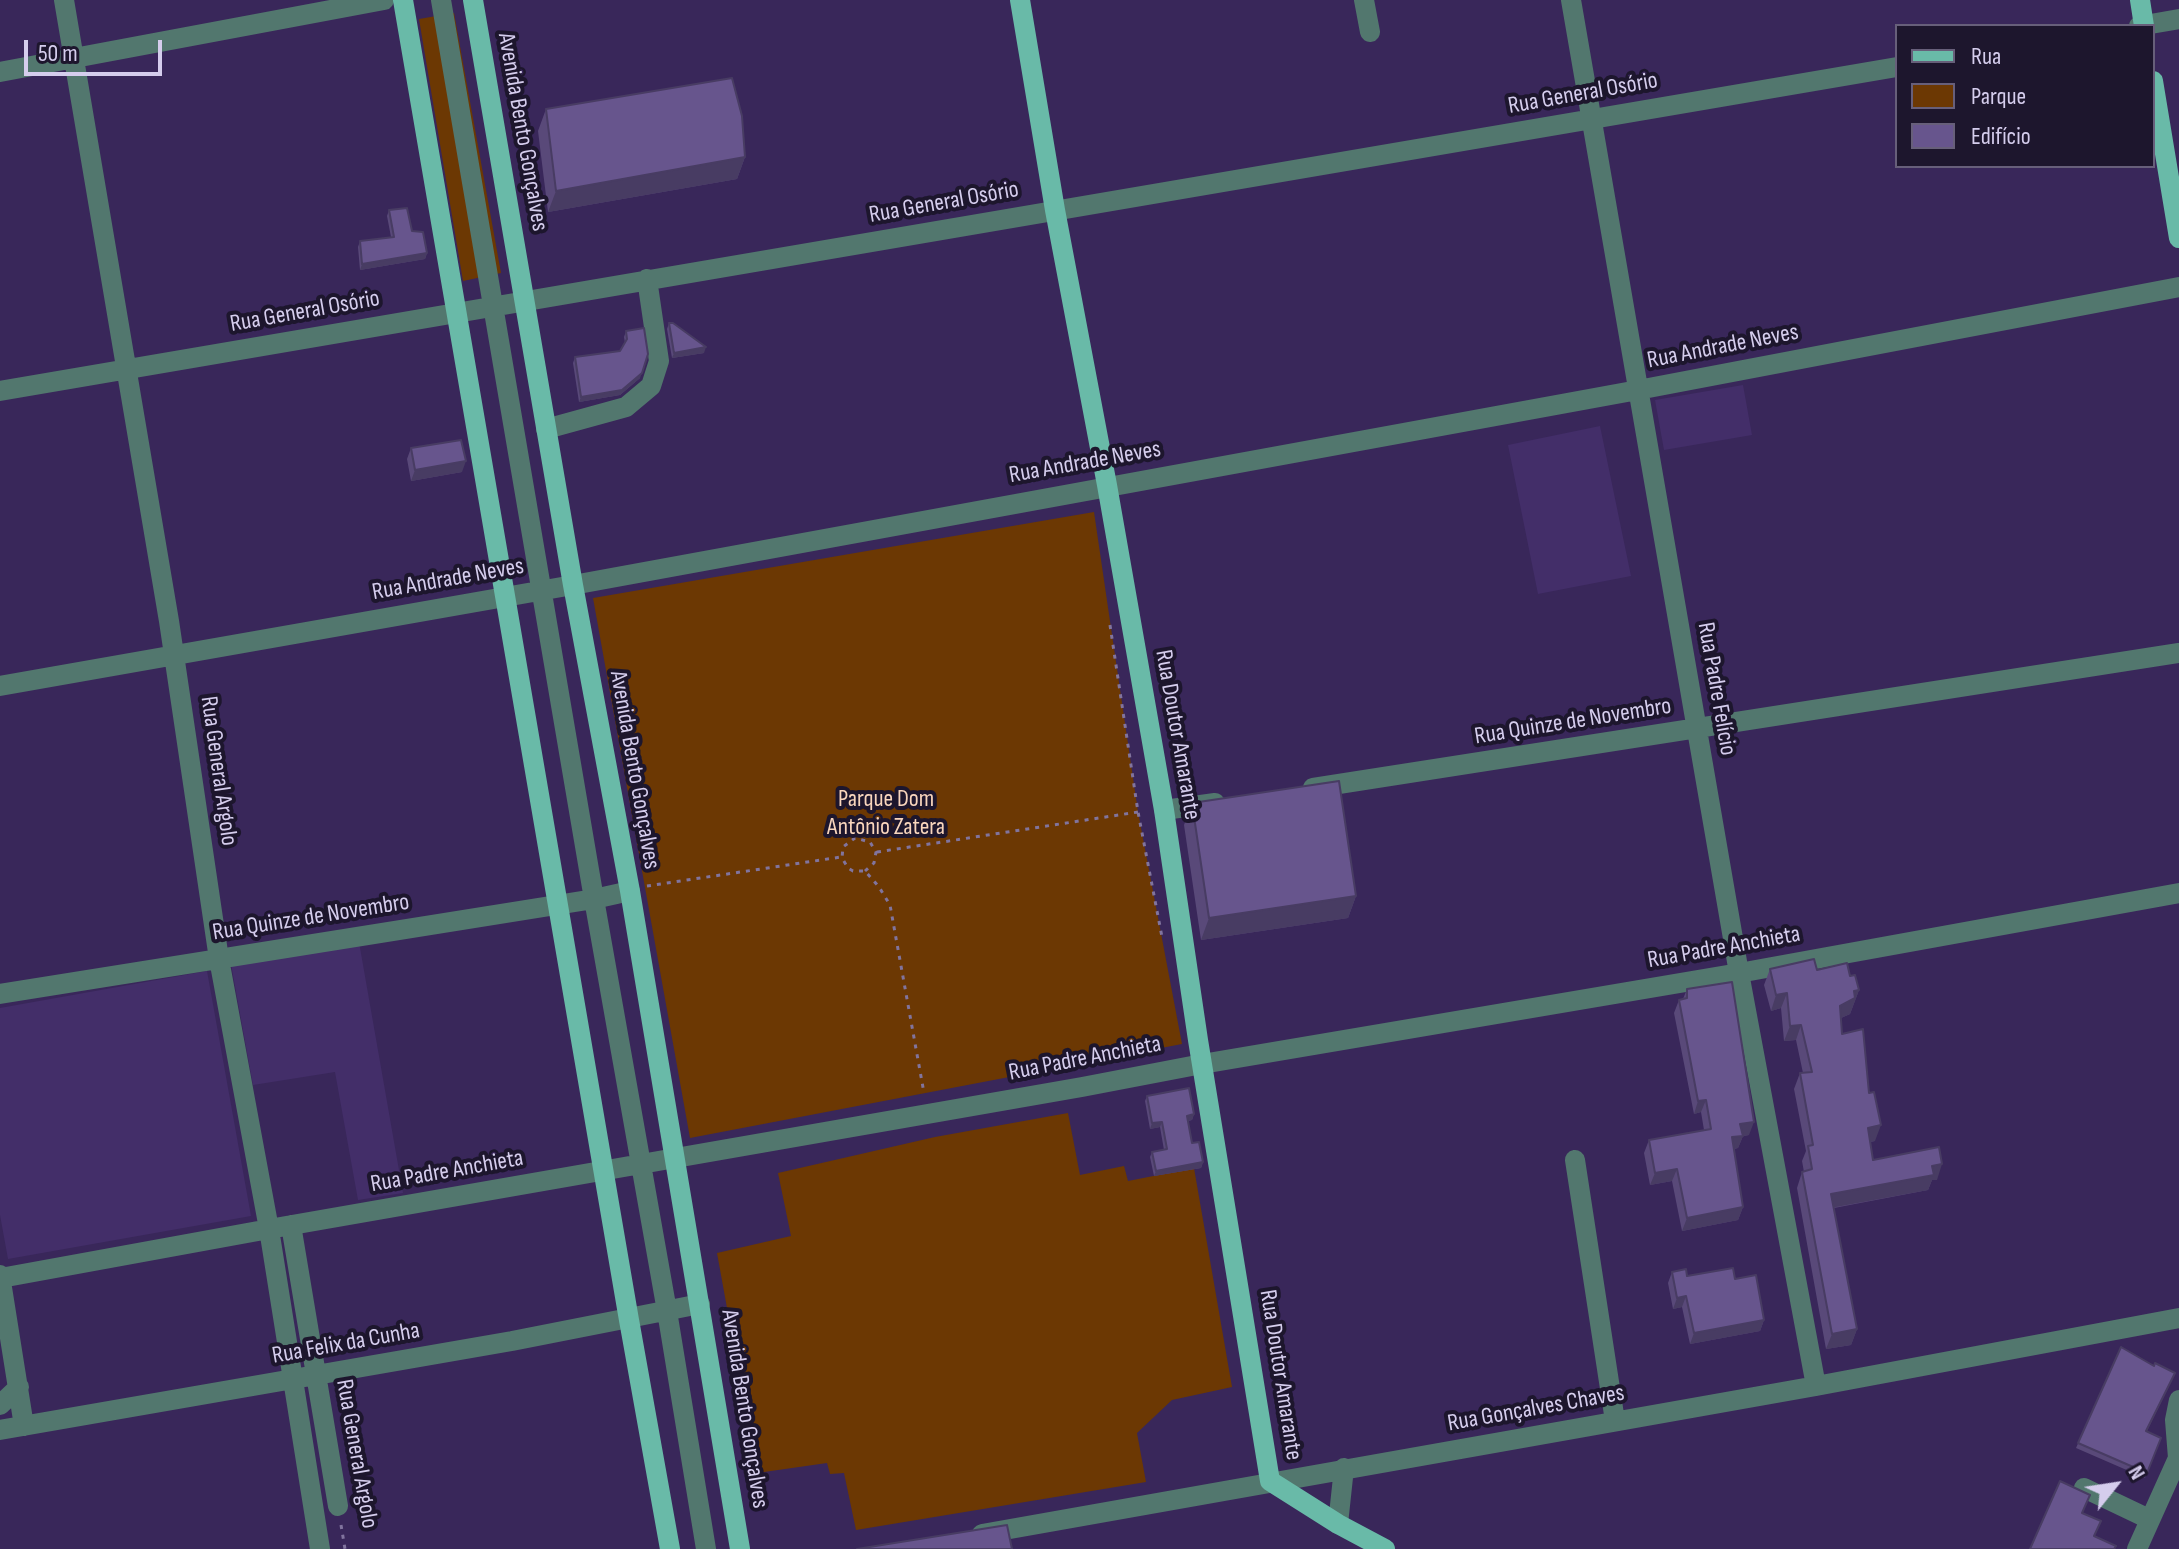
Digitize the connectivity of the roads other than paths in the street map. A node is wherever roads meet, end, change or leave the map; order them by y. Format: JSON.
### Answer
{"nodes":[{"id":1,"x":64,"y":0,"type":"edge"},
{"id":2,"x":384,"y":0,"type":"edge"},
{"id":3,"x":403,"y":0,"type":"edge"},
{"id":4,"x":441,"y":0,"type":"edge"},
{"id":5,"x":473,"y":0,"type":"edge"},
{"id":6,"x":1020,"y":0,"type":"edge"},
{"id":7,"x":1364,"y":0,"type":"edge"},
{"id":8,"x":1571,"y":0,"type":"edge"},
{"id":9,"x":2140,"y":0,"type":"edge"},
{"id":10,"x":2179,"y":19,"type":"edge"},
{"id":11,"x":2142,"y":24,"type":"edge"},
{"id":12,"x":2153,"y":24,"type":"edge"},
{"id":13,"x":1370,"y":32,"type":"dead end"},
{"id":14,"x":73,"y":57,"type":"junction"},
{"id":15,"x":1895,"y":67,"type":"edge"},
{"id":16,"x":0,"y":72,"type":"edge"},
{"id":17,"x":2155,"y":93,"type":"edge"},
{"id":18,"x":1590,"y":119,"type":"junction"},
{"id":19,"x":1055,"y":210,"type":"junction"},
{"id":20,"x":2179,"y":238,"type":"edge"},
{"id":21,"x":647,"y":279,"type":"junction"},
{"id":22,"x":2179,"y":287,"type":"edge"},
{"id":23,"x":524,"y":300,"type":"junction"},
{"id":24,"x":494,"y":305,"type":"junction"},
{"id":25,"x":455,"y":312,"type":"junction"},
{"id":26,"x":127,"y":370,"type":"junction"},
{"id":27,"x":1638,"y":390,"type":"junction"},
{"id":28,"x":0,"y":391,"type":"edge"},
{"id":29,"x":546,"y":429,"type":"junction"},
{"id":30,"x":1107,"y":485,"type":"junction"},
{"id":31,"x":573,"y":585,"type":"junction"},
{"id":32,"x":542,"y":590,"type":"junction"},
{"id":33,"x":506,"y":595,"type":"junction"},
{"id":34,"x":2179,"y":653,"type":"edge"},
{"id":35,"x":174,"y":656,"type":"junction"},
{"id":36,"x":0,"y":686,"type":"edge"},
{"id":37,"x":1697,"y":729,"type":"junction"},
{"id":38,"x":1296,"y":791,"type":"edge"},
{"id":39,"x":1234,"y":800,"type":"edge"},
{"id":40,"x":1164,"y":810,"type":"junction"},
{"id":41,"x":638,"y":889,"type":"junction"},
{"id":42,"x":2179,"y":893,"type":"edge"},
{"id":43,"x":594,"y":899,"type":"junction"},
{"id":44,"x":558,"y":904,"type":"junction"},
{"id":45,"x":219,"y":959,"type":"junction"},
{"id":46,"x":1739,"y":973,"type":"junction"},
{"id":47,"x":0,"y":994,"type":"edge"},
{"id":48,"x":1202,"y":1064,"type":"junction"},
{"id":49,"x":675,"y":1158,"type":"junction"},
{"id":50,"x":1575,"y":1160,"type":"dead end"},
{"id":51,"x":641,"y":1164,"type":"junction"},
{"id":52,"x":604,"y":1171,"type":"junction"},
{"id":53,"x":291,"y":1225,"type":"junction"},
{"id":54,"x":269,"y":1229,"type":"junction"},
{"id":55,"x":0,"y":1276,"type":"edge"},
{"id":56,"x":700,"y":1304,"type":"junction"},
{"id":57,"x":667,"y":1311,"type":"junction"},
{"id":58,"x":2179,"y":1318,"type":"edge"},
{"id":59,"x":629,"y":1320,"type":"junction"},
{"id":60,"x":316,"y":1376,"type":"junction"},
{"id":61,"x":292,"y":1380,"type":"junction"},
{"id":62,"x":1816,"y":1386,"type":"junction"},
{"id":63,"x":19,"y":1387,"type":"junction"},
{"id":64,"x":0,"y":1405,"type":"edge"},
{"id":65,"x":2178,"y":1417,"type":"edge"},
{"id":66,"x":1615,"y":1421,"type":"junction"},
{"id":67,"x":24,"y":1426,"type":"junction"},
{"id":68,"x":0,"y":1430,"type":"edge"},
{"id":69,"x":1344,"y":1468,"type":"junction"},
{"id":70,"x":1270,"y":1481,"type":"junction"},
{"id":71,"x":2084,"y":1488,"type":"edge"},
{"id":72,"x":338,"y":1506,"type":"road end"},
{"id":73,"x":2149,"y":1519,"type":"junction"},
{"id":74,"x":1338,"y":1524,"type":"junction"},
{"id":75,"x":955,"y":1539,"type":"edge"},
{"id":76,"x":320,"y":1549,"type":"edge"},
{"id":77,"x":670,"y":1549,"type":"edge"},
{"id":78,"x":706,"y":1549,"type":"edge"},
{"id":79,"x":740,"y":1549,"type":"edge"},
{"id":80,"x":1385,"y":1549,"type":"edge"},
{"id":81,"x":2137,"y":1549,"type":"edge"}],
"edges":[{"from":1,"to":14,"type":"street","name":"Rua General Argolo"},
{"from":2,"to":14,"type":"street"},
{"from":3,"to":25,"type":"main road"},
{"from":4,"to":24,"type":"street"},
{"from":5,"to":23,"type":"main road","name":"Avenida Bento Gonçalves"},
{"from":6,"to":19,"type":"main road","name":"Rua Doutor Amarante"},
{"from":7,"to":13,"type":"street"},
{"from":8,"to":18,"type":"street","name":"Rua Padre Felício"},
{"from":9,"to":11,"type":"main road"},
{"from":10,"to":12,"type":"street"},
{"from":14,"to":16,"type":"street"},
{"from":14,"to":26,"type":"street","name":"Rua General Argolo"},
{"from":15,"to":18,"type":"street","name":"Rua General Osório"},
{"from":17,"to":20,"type":"main road"},
{"from":18,"to":19,"type":"street","name":"Rua General Osório"},
{"from":18,"to":27,"type":"street","name":"Rua Padre Felício"},
{"from":19,"to":21,"type":"street","name":"Rua General Osório"},
{"from":19,"to":30,"type":"main road","name":"Rua Doutor Amarante"},
{"from":21,"to":23,"type":"street","name":"Rua General Osório"},
{"from":21,"to":29,"type":"street"},
{"from":22,"to":27,"type":"street","name":"Rua Andrade Neves"},
{"from":23,"to":24,"type":"street","name":"Rua General Osório"},
{"from":23,"to":29,"type":"main road","name":"Avenida Bento Gonçalves"},
{"from":24,"to":25,"type":"street","name":"Rua General Osório"},
{"from":24,"to":32,"type":"street"},
{"from":25,"to":26,"type":"street","name":"Rua General Osório"},
{"from":25,"to":33,"type":"main road"},
{"from":26,"to":28,"type":"street","name":"Rua General Osório"},
{"from":26,"to":35,"type":"street","name":"Rua General Argolo"},
{"from":27,"to":30,"type":"street","name":"Rua Andrade Neves"},
{"from":27,"to":37,"type":"street","name":"Rua Padre Felício"},
{"from":29,"to":31,"type":"main road","name":"Avenida Bento Gonçalves"},
{"from":30,"to":31,"type":"street","name":"Rua Andrade Neves"},
{"from":30,"to":40,"type":"main road","name":"Rua Doutor Amarante"},
{"from":31,"to":32,"type":"street","name":"Rua Andrade Neves"},
{"from":31,"to":41,"type":"main road","name":"Avenida Bento Gonçalves"},
{"from":32,"to":33,"type":"street","name":"Rua Andrade Neves"},
{"from":32,"to":43,"type":"street"},
{"from":33,"to":35,"type":"street","name":"Rua Andrade Neves"},
{"from":33,"to":44,"type":"main road"},
{"from":34,"to":37,"type":"street","name":"Rua Quinze de Novembro"},
{"from":35,"to":36,"type":"street","name":"Rua Andrade Neves"},
{"from":35,"to":45,"type":"street","name":"Rua General Argolo"},
{"from":37,"to":38,"type":"street","name":"Rua Quinze de Novembro"},
{"from":37,"to":46,"type":"street","name":"Rua Padre Felício"},
{"from":39,"to":40,"type":"street"},
{"from":40,"to":48,"type":"main road","name":"Rua Doutor Amarante"},
{"from":41,"to":43,"type":"street","name":"Rua Quinze de Novembro"},
{"from":41,"to":49,"type":"main road","name":"Avenida Bento Gonçalves"},
{"from":42,"to":46,"type":"street","name":"Rua Padre Anchieta"},
{"from":43,"to":44,"type":"street","name":"Rua Quinze de Novembro"},
{"from":43,"to":51,"type":"street"},
{"from":44,"to":45,"type":"street","name":"Rua Quinze de Novembro"},
{"from":44,"to":52,"type":"main road"},
{"from":45,"to":47,"type":"street","name":"Rua Quinze de Novembro"},
{"from":45,"to":54,"type":"street","name":"Rua General Argolo"},
{"from":46,"to":48,"type":"street","name":"Rua Padre Anchieta"},
{"from":46,"to":62,"type":"street","name":"Rua Padre Felício"},
{"from":48,"to":49,"type":"street","name":"Rua Padre Anchieta"},
{"from":48,"to":70,"type":"main road","name":"Rua Doutor Amarante"},
{"from":49,"to":51,"type":"street","name":"Rua Padre Anchieta"},
{"from":49,"to":56,"type":"main road","name":"Avenida Bento Gonçalves"},
{"from":50,"to":66,"type":"street"},
{"from":51,"to":52,"type":"street","name":"Rua Padre Anchieta"},
{"from":51,"to":57,"type":"street"},
{"from":52,"to":53,"type":"street","name":"Rua Padre Anchieta"},
{"from":52,"to":59,"type":"main road"},
{"from":53,"to":54,"type":"street","name":"Rua Padre Anchieta"},
{"from":53,"to":60,"type":"street","name":"Rua General Argolo"},
{"from":54,"to":55,"type":"street","name":"Rua Padre Anchieta"},
{"from":54,"to":61,"type":"street","name":"Rua General Argolo"},
{"from":55,"to":63,"type":"street"},
{"from":56,"to":57,"type":"street","name":"Rua Felix da Cunha"},
{"from":56,"to":79,"type":"main road","name":"Avenida Bento Gonçalves"},
{"from":57,"to":59,"type":"street","name":"Rua Felix da Cunha"},
{"from":57,"to":78,"type":"street"},
{"from":58,"to":62,"type":"street","name":"Rua Gonçalves Chaves"},
{"from":59,"to":60,"type":"street","name":"Rua Felix da Cunha"},
{"from":59,"to":77,"type":"main road"},
{"from":60,"to":61,"type":"street","name":"Rua Felix da Cunha"},
{"from":60,"to":72,"type":"street","name":"Rua General Argolo"},
{"from":61,"to":67,"type":"street","name":"Rua Felix da Cunha"},
{"from":61,"to":76,"type":"street","name":"Rua General Argolo"},
{"from":62,"to":66,"type":"street","name":"Rua Gonçalves Chaves"},
{"from":63,"to":64,"type":"street"},
{"from":63,"to":67,"type":"street"},
{"from":65,"to":73,"type":"street"},
{"from":66,"to":69,"type":"street","name":"Rua Gonçalves Chaves"},
{"from":67,"to":68,"type":"street","name":"Rua Felix da Cunha"},
{"from":69,"to":70,"type":"street","name":"Rua Gonçalves Chaves"},
{"from":69,"to":74,"type":"street"},
{"from":70,"to":74,"type":"main road"},
{"from":70,"to":75,"type":"street","name":"Rua Gonçalves Chaves"},
{"from":71,"to":73,"type":"street"},
{"from":73,"to":81,"type":"street"},
{"from":74,"to":80,"type":"main road"}]}
